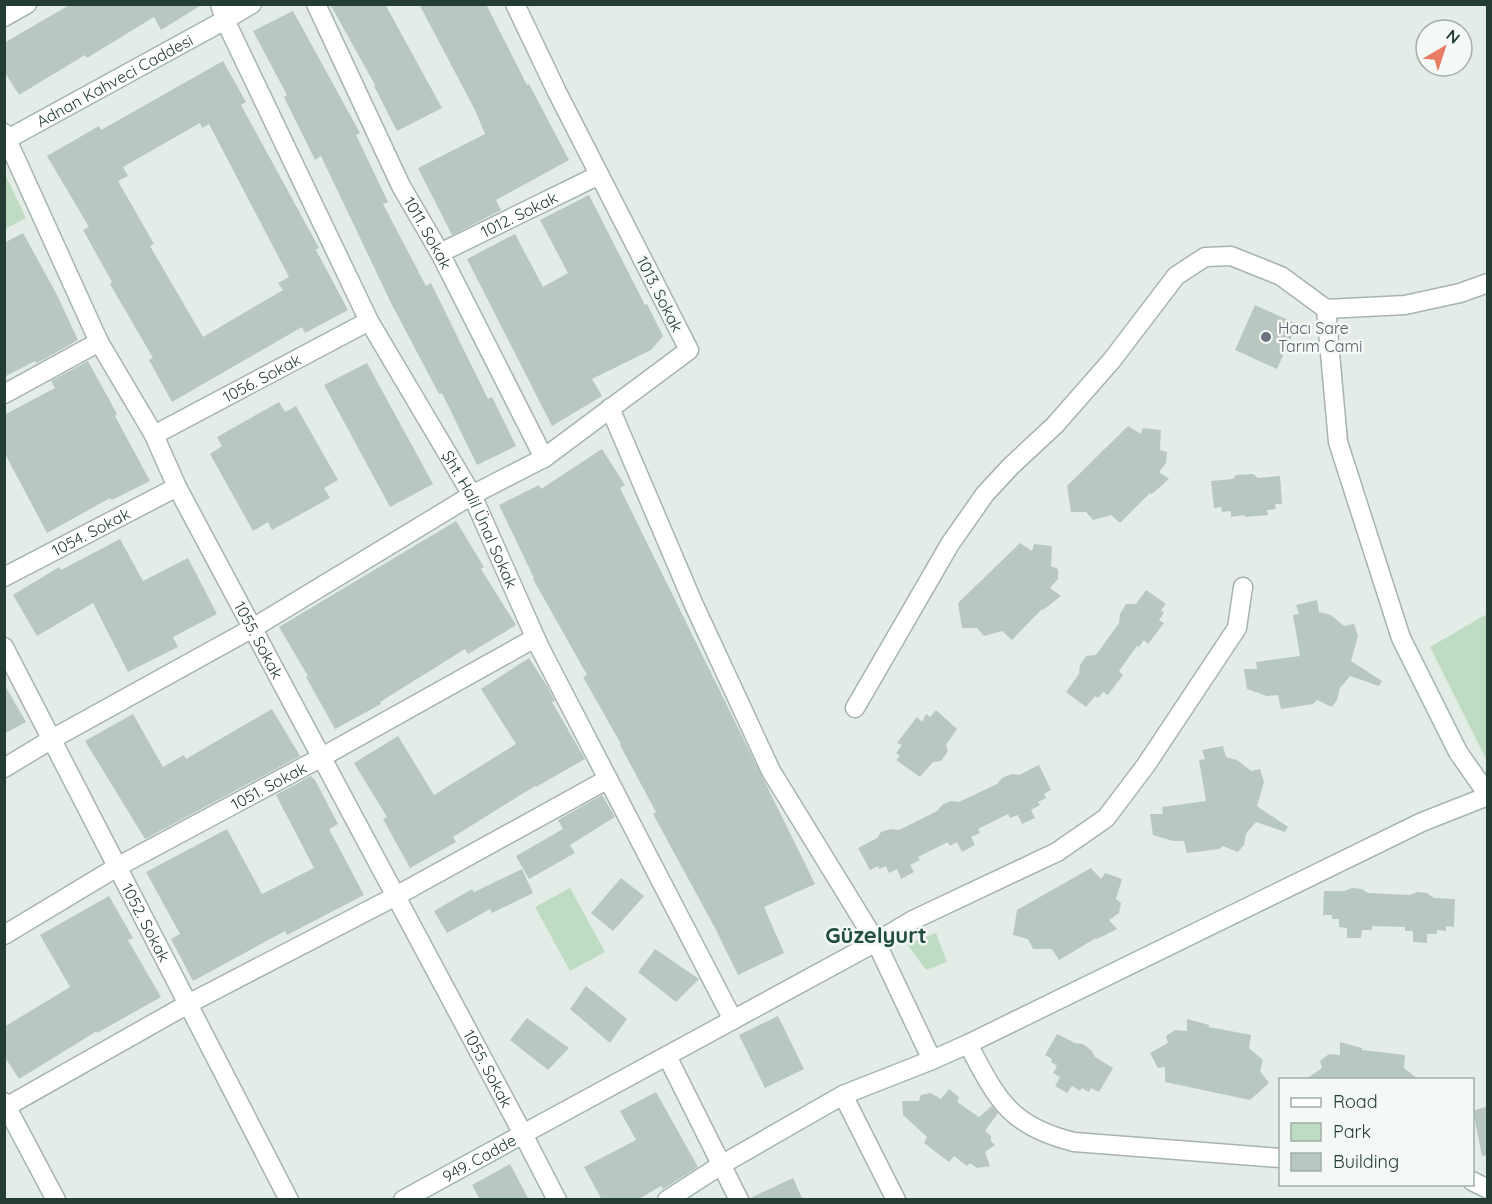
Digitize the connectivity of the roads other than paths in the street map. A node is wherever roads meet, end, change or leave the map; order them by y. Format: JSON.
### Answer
{"nodes":[{"id":1,"x":27,"y":4,"type":"edge"},
{"id":2,"x":252,"y":4,"type":"edge"},
{"id":3,"x":316,"y":4,"type":"edge"},
{"id":4,"x":515,"y":4,"type":"edge"},
{"id":5,"x":222,"y":12,"type":"edge"},
{"id":6,"x":4,"y":17,"type":"edge"},
{"id":7,"x":6,"y":138,"type":"edge"},
{"id":8,"x":600,"y":175,"type":"junction"},
{"id":9,"x":440,"y":253,"type":"junction"},
{"id":10,"x":1488,"y":283,"type":"edge"},
{"id":11,"x":1326,"y":309,"type":"junction"},
{"id":12,"x":369,"y":321,"type":"junction"},
{"id":13,"x":99,"y":342,"type":"junction"},
{"id":14,"x":4,"y":394,"type":"edge"},
{"id":15,"x":610,"y":408,"type":"junction"},
{"id":16,"x":153,"y":435,"type":"junction"},
{"id":17,"x":544,"y":458,"type":"junction"},
{"id":18,"x":177,"y":487,"type":"junction"},
{"id":19,"x":472,"y":495,"type":"junction"},
{"id":20,"x":4,"y":577,"type":"edge"},
{"id":21,"x":1243,"y":587,"type":"dead end"},
{"id":22,"x":253,"y":628,"type":"junction"},
{"id":23,"x":535,"y":638,"type":"junction"},
{"id":24,"x":4,"y":647,"type":"edge"},
{"id":25,"x":855,"y":708,"type":"dead end"},
{"id":26,"x":52,"y":739,"type":"junction"},
{"id":27,"x":322,"y":757,"type":"junction"},
{"id":28,"x":4,"y":768,"type":"edge"},
{"id":29,"x":608,"y":779,"type":"junction"},
{"id":30,"x":1488,"y":795,"type":"edge"},
{"id":31,"x":117,"y":867,"type":"junction"},
{"id":32,"x":396,"y":896,"type":"junction"},
{"id":33,"x":4,"y":935,"type":"edge"},
{"id":34,"x":876,"y":942,"type":"junction"},
{"id":35,"x":188,"y":1004,"type":"junction"},
{"id":36,"x":733,"y":1020,"type":"junction"},
{"id":37,"x":968,"y":1044,"type":"junction"},
{"id":38,"x":667,"y":1056,"type":"junction"},
{"id":39,"x":932,"y":1060,"type":"junction"},
{"id":40,"x":843,"y":1095,"type":"junction"},
{"id":41,"x":5,"y":1106,"type":"edge"},
{"id":42,"x":524,"y":1134,"type":"junction"},
{"id":43,"x":1279,"y":1158,"type":"edge"},
{"id":44,"x":721,"y":1165,"type":"junction"},
{"id":45,"x":1474,"y":1182,"type":"edge"},
{"id":46,"x":1488,"y":1189,"type":"edge"},
{"id":47,"x":56,"y":1200,"type":"edge"},
{"id":48,"x":289,"y":1200,"type":"edge"},
{"id":49,"x":403,"y":1200,"type":"edge"},
{"id":50,"x":557,"y":1200,"type":"edge"},
{"id":51,"x":667,"y":1200,"type":"edge"},
{"id":52,"x":739,"y":1200,"type":"edge"},
{"id":53,"x":896,"y":1200,"type":"edge"}],
"edges":[{"from":1,"to":6,"type":"street"},
{"from":2,"to":5,"type":"street","name":"Adnan Kahveci Caddesi"},
{"from":3,"to":9,"type":"street","name":"1011. Sokak"},
{"from":4,"to":8,"type":"street","name":"1013. Sokak"},
{"from":5,"to":7,"type":"street","name":"Adnan Kahveci Caddesi"},
{"from":5,"to":12,"type":"street","name":"Şht. Halil Ünal Sokak"},
{"from":7,"to":13,"type":"street","name":"1055. Sokak"},
{"from":8,"to":9,"type":"street","name":"1012. Sokak"},
{"from":8,"to":15,"type":"street","name":"1013. Sokak"},
{"from":9,"to":17,"type":"street","name":"1011. Sokak"},
{"from":10,"to":11,"type":"street"},
{"from":11,"to":25,"type":"street"},
{"from":11,"to":30,"type":"street"},
{"from":12,"to":16,"type":"street","name":"1056. Sokak"},
{"from":12,"to":19,"type":"street","name":"Şht. Halil Ünal Sokak"},
{"from":13,"to":14,"type":"street"},
{"from":13,"to":16,"type":"street","name":"1055. Sokak"},
{"from":15,"to":17,"type":"street","name":"1013. Sokak"},
{"from":15,"to":34,"type":"street"},
{"from":16,"to":18,"type":"street","name":"1055. Sokak"},
{"from":17,"to":19,"type":"street","name":"1013. Sokak"},
{"from":18,"to":20,"type":"street","name":"1054. Sokak"},
{"from":18,"to":22,"type":"street","name":"1055. Sokak"},
{"from":19,"to":22,"type":"street","name":"1013. Sokak"},
{"from":19,"to":23,"type":"street","name":"Şht. Halil Ünal Sokak"},
{"from":21,"to":34,"type":"street","name":"949. Cadde"},
{"from":22,"to":26,"type":"street","name":"1013. Sokak"},
{"from":22,"to":27,"type":"street","name":"1055. Sokak"},
{"from":23,"to":27,"type":"street","name":"1051. Sokak"},
{"from":23,"to":29,"type":"street","name":"Şht. Halil Ünal Sokak"},
{"from":24,"to":26,"type":"street","name":"1052. Sokak"},
{"from":26,"to":28,"type":"street","name":"1013. Sokak"},
{"from":26,"to":31,"type":"street","name":"1052. Sokak"},
{"from":27,"to":31,"type":"street","name":"1051. Sokak"},
{"from":27,"to":32,"type":"street","name":"1055. Sokak"},
{"from":29,"to":32,"type":"street"},
{"from":29,"to":36,"type":"street","name":"Şht. Halil Ünal Sokak"},
{"from":30,"to":37,"type":"street"},
{"from":31,"to":33,"type":"street","name":"1051. Sokak"},
{"from":31,"to":35,"type":"street","name":"1052. Sokak"},
{"from":32,"to":35,"type":"street"},
{"from":32,"to":42,"type":"street","name":"1055. Sokak"},
{"from":34,"to":36,"type":"street","name":"949. Cadde"},
{"from":34,"to":39,"type":"street"},
{"from":35,"to":41,"type":"street"},
{"from":35,"to":48,"type":"street","name":"1052. Sokak"},
{"from":36,"to":38,"type":"street","name":"949. Cadde"},
{"from":37,"to":39,"type":"street"},
{"from":37,"to":43,"type":"street"},
{"from":38,"to":42,"type":"street","name":"949. Cadde"},
{"from":38,"to":44,"type":"street"},
{"from":39,"to":40,"type":"street"},
{"from":40,"to":44,"type":"street"},
{"from":40,"to":53,"type":"street"},
{"from":41,"to":47,"type":"street"},
{"from":42,"to":49,"type":"street","name":"949. Cadde"},
{"from":42,"to":50,"type":"street","name":"1055. Sokak"},
{"from":44,"to":51,"type":"street"},
{"from":44,"to":52,"type":"street"},
{"from":45,"to":46,"type":"street"}]}
